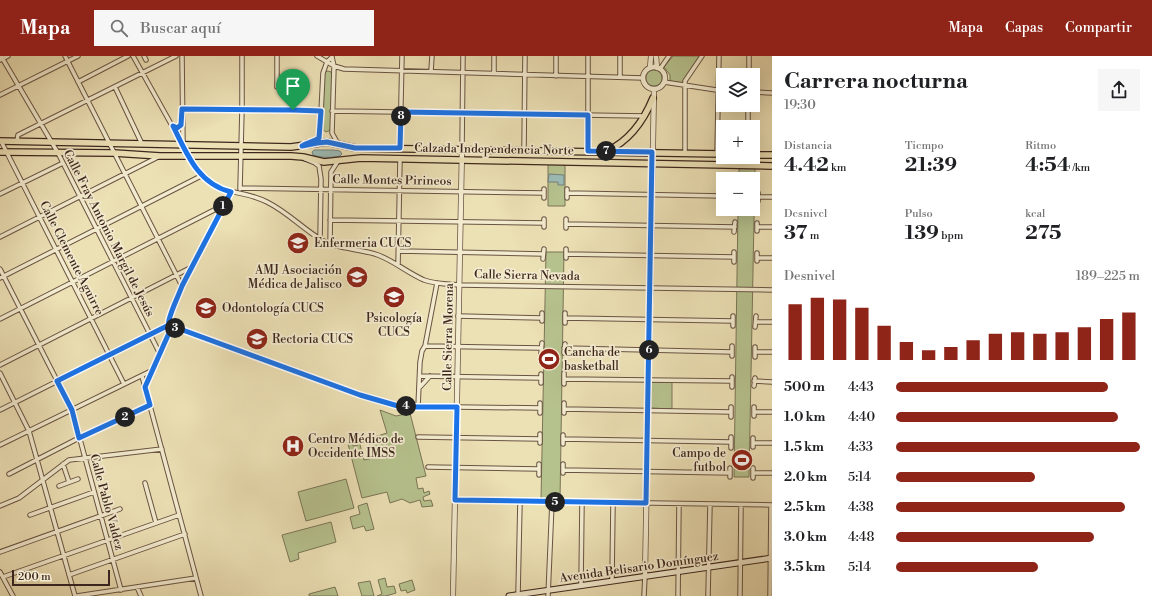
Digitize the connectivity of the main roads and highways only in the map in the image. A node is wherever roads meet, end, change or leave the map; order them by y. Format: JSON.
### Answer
{"nodes":[{"id":1,"x":653,"y":98,"type":"road end"},
{"id":2,"x":0,"y":141,"type":"edge"},
{"id":3,"x":606,"y":151,"type":"junction"},
{"id":4,"x":0,"y":152,"type":"edge"},
{"id":5,"x":716,"y":154,"type":"edge"},
{"id":6,"x":760,"y":155,"type":"edge"},
{"id":7,"x":772,"y":155,"type":"edge"},
{"id":8,"x":772,"y":166,"type":"edge"},
{"id":9,"x":772,"y":558,"type":"edge"},
{"id":10,"x":548,"y":593,"type":"edge"},
{"id":11,"x":509,"y":596,"type":"edge"}],
"edges":[{"from":1,"to":3,"type":"main road"},
{"from":2,"to":3,"type":"main road","name":"Calzada Independencia Norte"},
{"from":3,"to":5,"type":"main road","name":"Calzada Independencia Norte"},
{"from":4,"to":8,"type":"main road","name":"Calzada Independencia Norte"},
{"from":6,"to":7,"type":"main road"},
{"from":9,"to":10,"type":"main road","name":"Avenida Belisario Domínguez"},
{"from":10,"to":11,"type":"main road","name":"Avenida Belisario Domínguez"}]}
